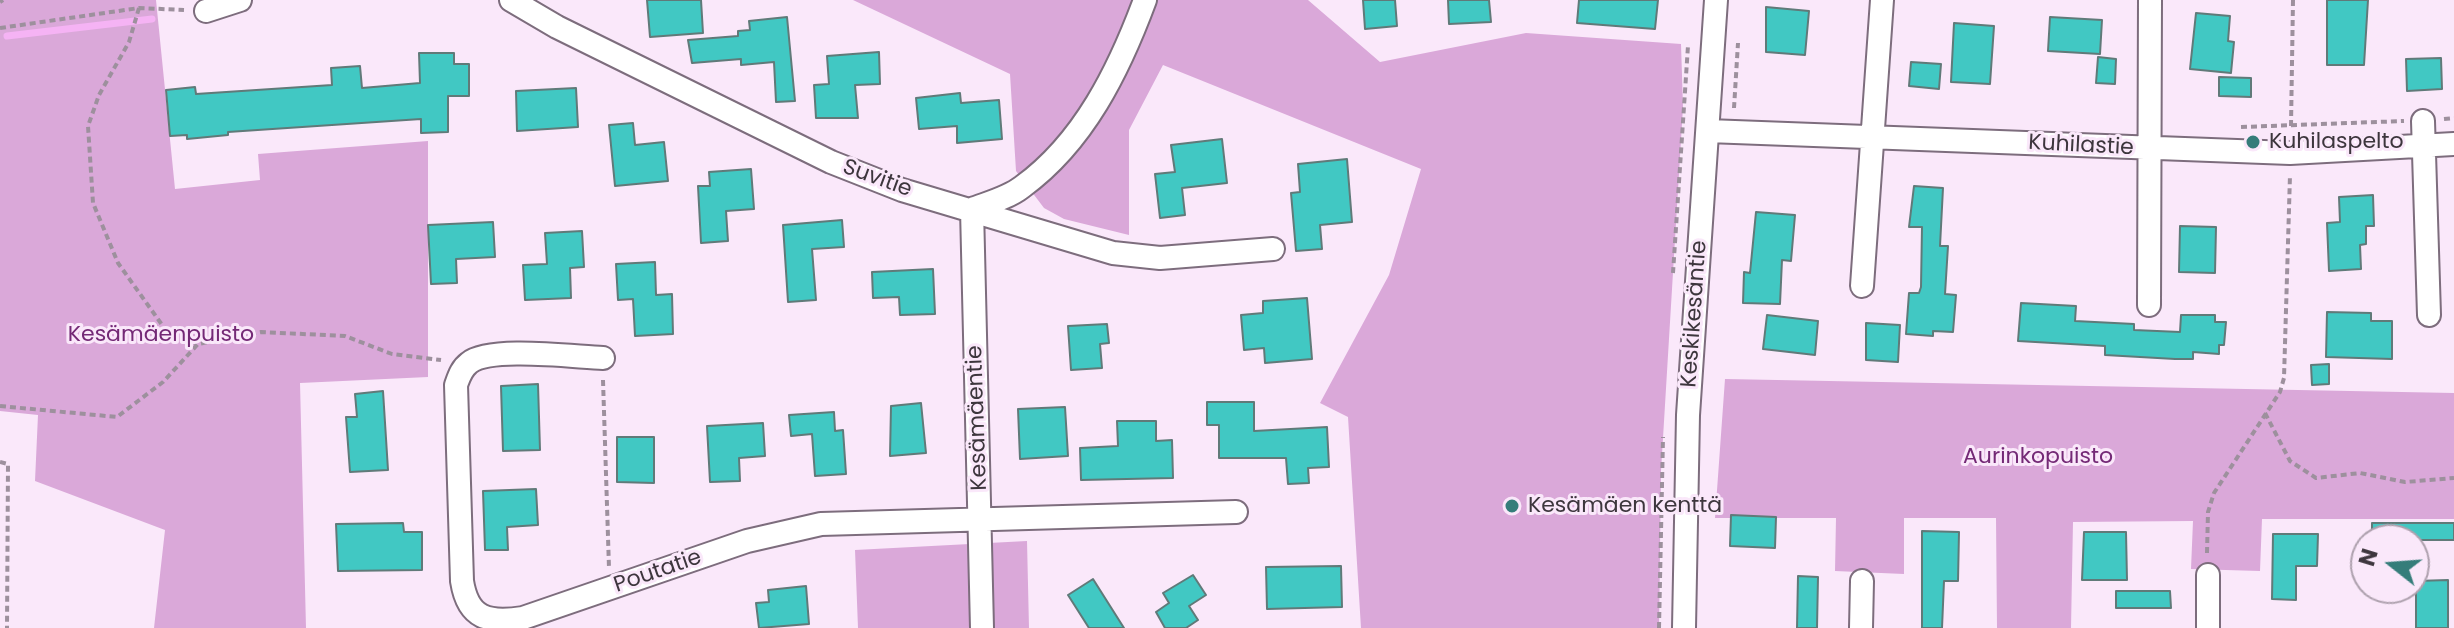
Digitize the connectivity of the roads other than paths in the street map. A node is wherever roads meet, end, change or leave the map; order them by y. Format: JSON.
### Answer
{"nodes":[{"id":1,"x":240,"y":0,"type":"edge"},
{"id":2,"x":511,"y":0,"type":"edge"},
{"id":3,"x":1145,"y":0,"type":"edge"},
{"id":4,"x":1716,"y":0,"type":"edge"},
{"id":5,"x":1882,"y":0,"type":"edge"},
{"id":6,"x":2150,"y":0,"type":"edge"},
{"id":7,"x":206,"y":11,"type":"road end"},
{"id":8,"x":2423,"y":121,"type":"road end"},
{"id":9,"x":1708,"y":131,"type":"junction"},
{"id":10,"x":1872,"y":137,"type":"junction"},
{"id":11,"x":2454,"y":144,"type":"edge"},
{"id":12,"x":2424,"y":146,"type":"junction"},
{"id":13,"x":2149,"y":149,"type":"junction"},
{"id":14,"x":972,"y":209,"type":"junction"},
{"id":15,"x":1273,"y":249,"type":"dead end"},
{"id":16,"x":1862,"y":286,"type":"dead end"},
{"id":17,"x":2149,"y":305,"type":"dead end"},
{"id":18,"x":2429,"y":315,"type":"dead end"},
{"id":19,"x":603,"y":358,"type":"road end"},
{"id":20,"x":1236,"y":512,"type":"dead end"},
{"id":21,"x":980,"y":517,"type":"junction"},
{"id":22,"x":2208,"y":575,"type":"road end"},
{"id":23,"x":1862,"y":581,"type":"dead end"},
{"id":24,"x":982,"y":628,"type":"edge"},
{"id":25,"x":1684,"y":628,"type":"edge"},
{"id":26,"x":1861,"y":628,"type":"edge"},
{"id":27,"x":2208,"y":628,"type":"edge"}],
"edges":[{"from":1,"to":7,"type":"street"},
{"from":2,"to":14,"type":"street","name":"Suvitie"},
{"from":3,"to":14,"type":"street"},
{"from":4,"to":9,"type":"street","name":"Keskikesäntie"},
{"from":5,"to":10,"type":"street"},
{"from":6,"to":13,"type":"street"},
{"from":8,"to":12,"type":"street"},
{"from":9,"to":10,"type":"street","name":"Kuhilastie"},
{"from":9,"to":25,"type":"street","name":"Keskikesäntie"},
{"from":10,"to":13,"type":"street","name":"Kuhilastie"},
{"from":10,"to":16,"type":"street"},
{"from":11,"to":12,"type":"street","name":"Kuhilastie"},
{"from":12,"to":13,"type":"street","name":"Kuhilastie"},
{"from":12,"to":18,"type":"street"},
{"from":13,"to":17,"type":"street"},
{"from":14,"to":15,"type":"street","name":"Suvitie"},
{"from":14,"to":21,"type":"street","name":"Kesämäentie"},
{"from":19,"to":21,"type":"street","name":"Poutatie"},
{"from":20,"to":21,"type":"street","name":"Poutatie"},
{"from":21,"to":24,"type":"street","name":"Kesämäentie"},
{"from":22,"to":27,"type":"street"},
{"from":23,"to":26,"type":"street"}]}
